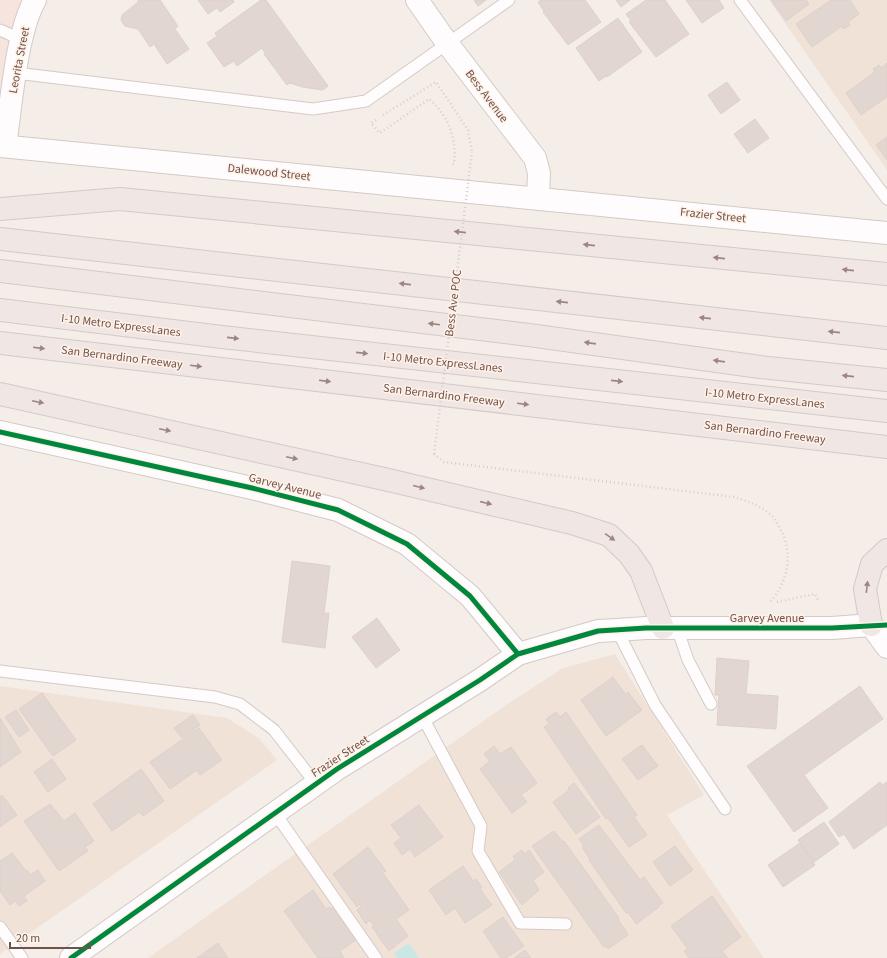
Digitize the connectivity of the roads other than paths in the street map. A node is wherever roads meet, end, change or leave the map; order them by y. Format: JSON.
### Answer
{"nodes":[{"id":1,"x":35,"y":0,"type":"edge"},
{"id":2,"x":417,"y":0,"type":"edge"},
{"id":3,"x":509,"y":0,"type":"edge"},
{"id":4,"x":740,"y":0,"type":"edge"},
{"id":5,"x":0,"y":30,"type":"edge"},
{"id":6,"x":22,"y":40,"type":"junction"},
{"id":7,"x":447,"y":43,"type":"junction"},
{"id":8,"x":16,"y":73,"type":"junction"},
{"id":9,"x":2,"y":146,"type":"edge"},
{"id":10,"x":538,"y":198,"type":"junction"},
{"id":11,"x":887,"y":199,"type":"edge"},
{"id":12,"x":0,"y":209,"type":"edge"},
{"id":13,"x":887,"y":233,"type":"edge"},
{"id":14,"x":0,"y":239,"type":"edge"},
{"id":15,"x":0,"y":271,"type":"edge"},
{"id":16,"x":887,"y":274,"type":"edge"},
{"id":17,"x":0,"y":310,"type":"edge"},
{"id":18,"x":887,"y":338,"type":"edge"},
{"id":19,"x":0,"y":343,"type":"edge"},
{"id":20,"x":887,"y":380,"type":"edge"},
{"id":21,"x":0,"y":394,"type":"edge"},
{"id":22,"x":887,"y":411,"type":"edge"},
{"id":23,"x":0,"y":432,"type":"edge"},
{"id":24,"x":887,"y":447,"type":"edge"},
{"id":25,"x":887,"y":550,"type":"edge"},
{"id":26,"x":879,"y":625,"type":"edge"},
{"id":27,"x":662,"y":628,"type":"junction"},
{"id":28,"x":617,"y":630,"type":"junction"},
{"id":29,"x":887,"y":648,"type":"edge"},
{"id":30,"x":518,"y":654,"type":"junction"},
{"id":31,"x":0,"y":671,"type":"edge"},
{"id":32,"x":711,"y":704,"type":"dead end"},
{"id":33,"x":422,"y":716,"type":"junction"},
{"id":34,"x":316,"y":784,"type":"junction"},
{"id":35,"x":725,"y":809,"type":"dead end"},
{"id":36,"x":275,"y":813,"type":"junction"},
{"id":37,"x":566,"y":924,"type":"dead end"},
{"id":38,"x":0,"y":927,"type":"edge"},
{"id":39,"x":22,"y":958,"type":"edge"},
{"id":40,"x":71,"y":958,"type":"edge"},
{"id":41,"x":376,"y":958,"type":"edge"}],
"edges":[{"from":1,"to":6,"type":"street","name":"Leorita Street"},
{"from":2,"to":7,"type":"street","name":"Bess Avenue"},
{"from":3,"to":7,"type":"lane"},
{"from":4,"to":11,"type":"lane"},
{"from":5,"to":6,"type":"lane"},
{"from":6,"to":8,"type":"street","name":"Leorita Street"},
{"from":7,"to":8,"type":"lane"},
{"from":7,"to":10,"type":"street","name":"Bess Avenue"},
{"from":8,"to":9,"type":"street","name":"Leorita Street"},
{"from":9,"to":10,"type":"street","name":"Dalewood Street"},
{"from":10,"to":13,"type":"street","name":"Frazier Street"},
{"from":16,"to":12,"type":"highway","one_way":true},
{"from":18,"to":14,"type":"highway","one_way":true},
{"from":20,"to":15,"type":"highway","one_way":true},
{"from":17,"to":22,"type":"highway","name":"I-10 Metro ExpressLanes","one_way":true},
{"from":19,"to":24,"type":"highway","name":"San Bernardino Freeway","one_way":true},
{"from":21,"to":27,"type":"highway","one_way":true},
{"from":23,"to":30,"type":"street","name":"Garvey Avenue"},
{"from":26,"to":25,"type":"highway","one_way":true},
{"from":26,"to":27,"type":"street","name":"Garvey Avenue"},
{"from":26,"to":29,"type":"street"},
{"from":27,"to":28,"type":"street","name":"Frazier Street"},
{"from":27,"to":32,"type":"lane"},
{"from":28,"to":30,"type":"street","name":"Frazier Street"},
{"from":28,"to":35,"type":"lane"},
{"from":30,"to":33,"type":"street","name":"Frazier Street"},
{"from":31,"to":34,"type":"lane"},
{"from":33,"to":34,"type":"street","name":"Frazier Street"},
{"from":33,"to":37,"type":"lane"},
{"from":34,"to":36,"type":"street","name":"Frazier Street"},
{"from":36,"to":40,"type":"street","name":"Frazier Street"},
{"from":36,"to":41,"type":"lane"},
{"from":38,"to":39,"type":"lane"}]}
